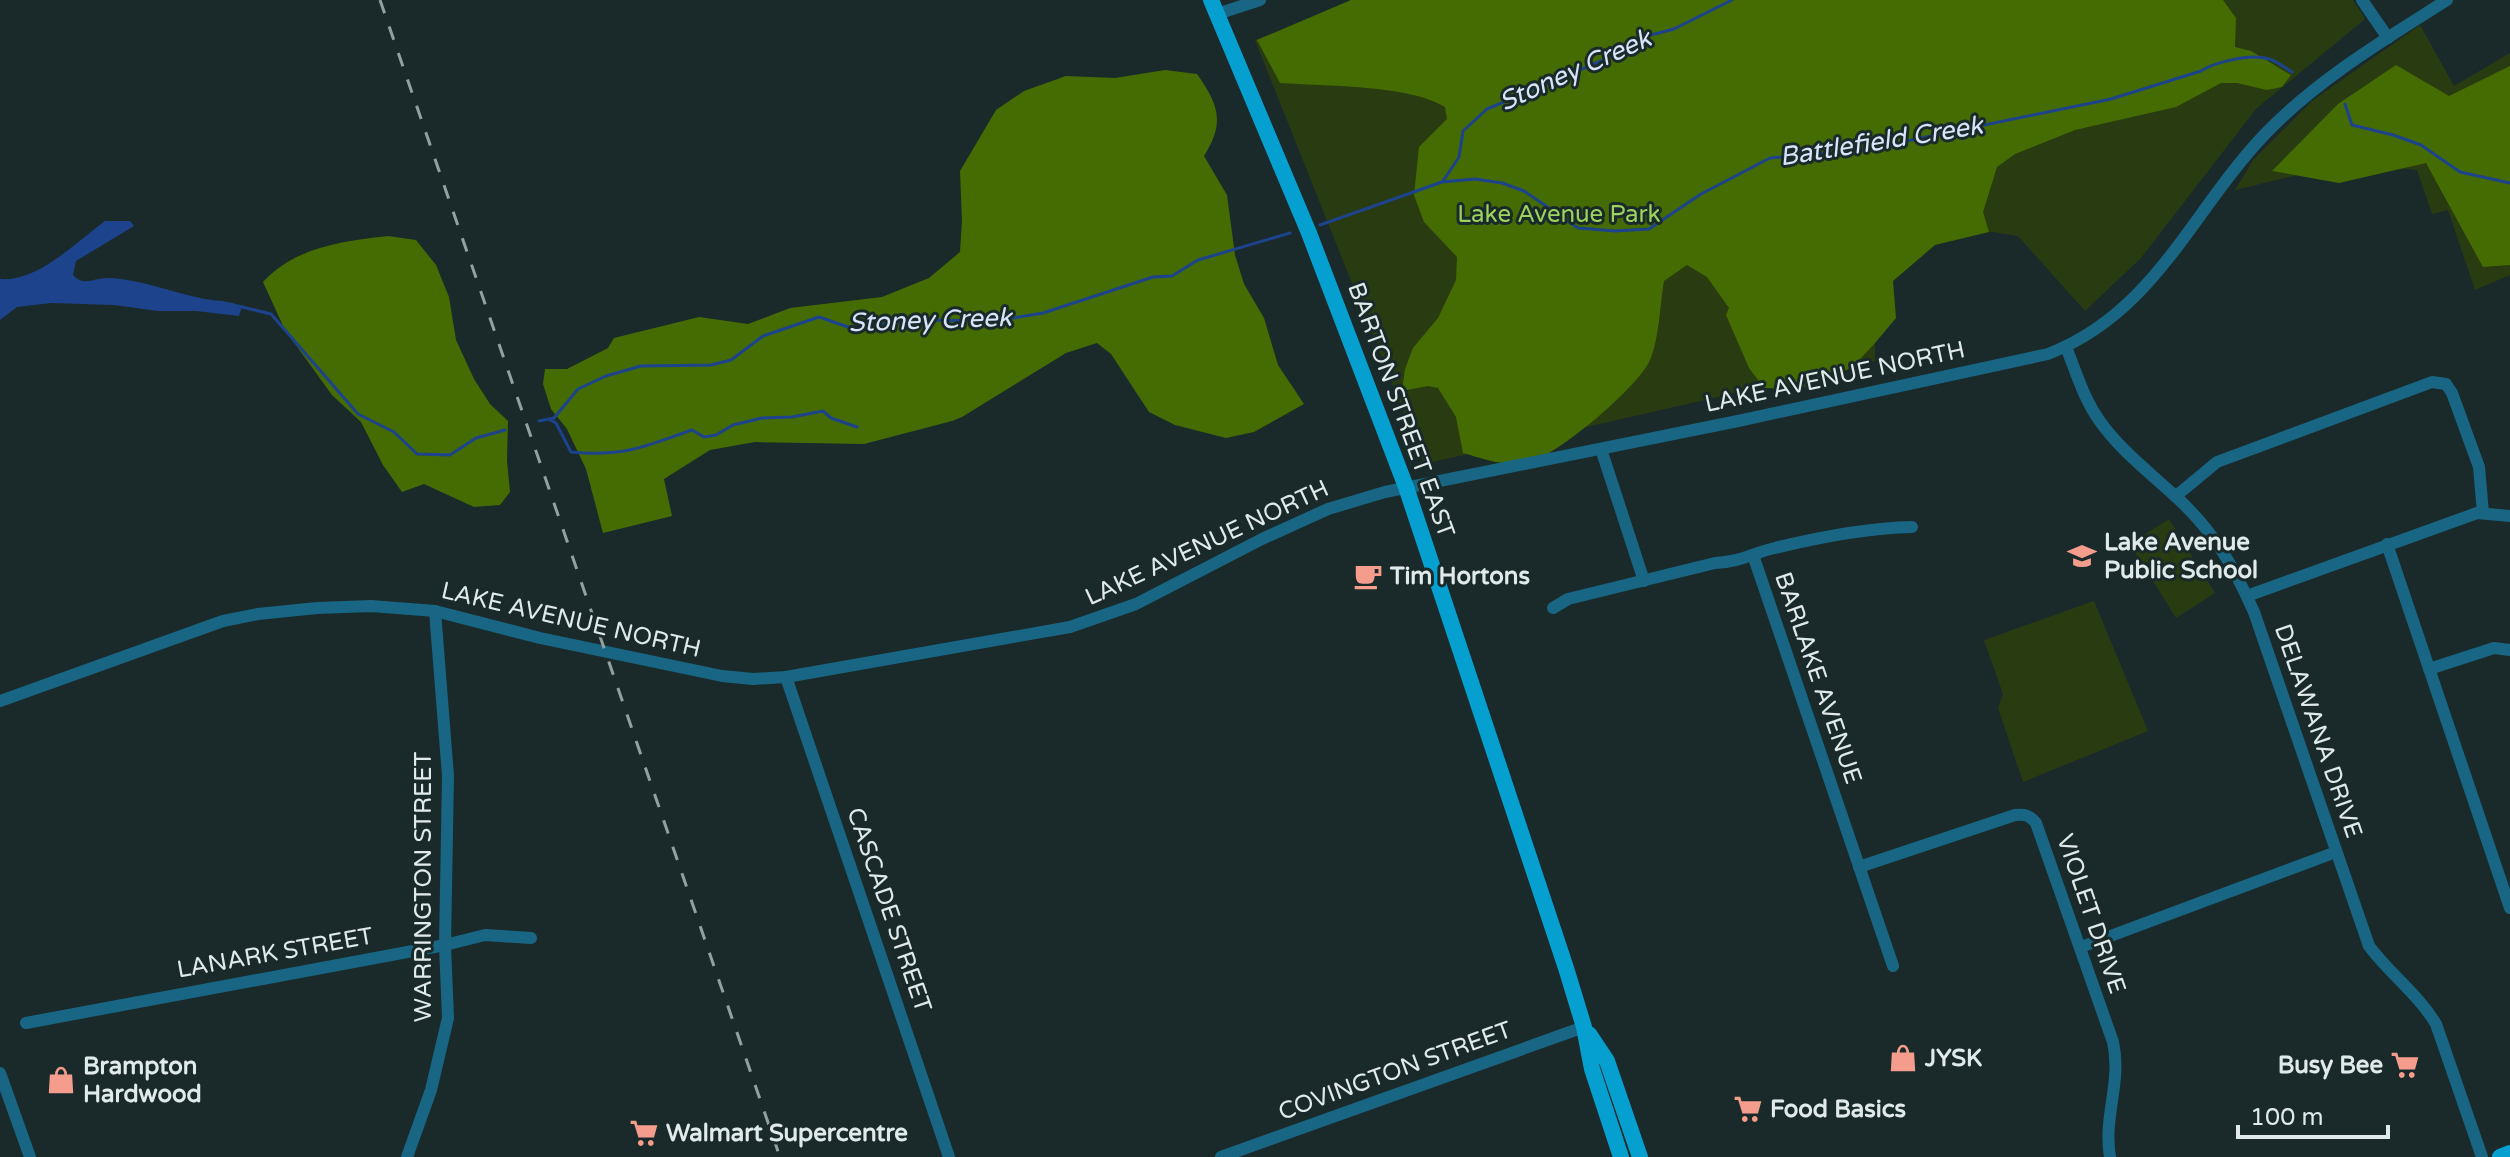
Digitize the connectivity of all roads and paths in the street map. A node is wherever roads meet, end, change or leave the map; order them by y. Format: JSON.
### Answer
{"nodes":[{"id":1,"x":1260,"y":0,"type":"edge"},
{"id":2,"x":2362,"y":0,"type":"edge"},
{"id":3,"x":2447,"y":0,"type":"edge"},
{"id":4,"x":1214,"y":7,"type":"edge"},
{"id":5,"x":2388,"y":38,"type":"junction"},
{"id":6,"x":2066,"y":347,"type":"junction"},
{"id":7,"x":1601,"y":449,"type":"junction"},
{"id":8,"x":1406,"y":487,"type":"junction"},
{"id":9,"x":2176,"y":496,"type":"junction"},
{"id":10,"x":2483,"y":513,"type":"junction"},
{"id":11,"x":2510,"y":516,"type":"edge"},
{"id":12,"x":1912,"y":527,"type":"dead end"},
{"id":13,"x":2387,"y":544,"type":"junction"},
{"id":14,"x":1753,"y":555,"type":"junction"},
{"id":15,"x":1644,"y":581,"type":"junction"},
{"id":16,"x":2247,"y":596,"type":"junction"},
{"id":17,"x":1553,"y":608,"type":"dead end"},
{"id":18,"x":435,"y":611,"type":"junction"},
{"id":19,"x":2510,"y":650,"type":"edge"},
{"id":20,"x":2429,"y":669,"type":"junction"},
{"id":21,"x":786,"y":677,"type":"junction"},
{"id":22,"x":0,"y":701,"type":"edge"},
{"id":23,"x":2336,"y":852,"type":"junction"},
{"id":24,"x":1859,"y":867,"type":"junction"},
{"id":25,"x":2504,"y":870,"type":"edge"},
{"id":26,"x":2510,"y":908,"type":"edge"},
{"id":27,"x":531,"y":938,"type":"dead end"},
{"id":28,"x":445,"y":945,"type":"junction"},
{"id":29,"x":2081,"y":947,"type":"junction"},
{"id":30,"x":1893,"y":966,"type":"dead end"},
{"id":31,"x":26,"y":1023,"type":"dead end"},
{"id":32,"x":1584,"y":1027,"type":"junction"},
{"id":33,"x":0,"y":1073,"type":"edge"},
{"id":34,"x":2510,"y":1153,"type":"edge"},
{"id":35,"x":30,"y":1157,"type":"edge"},
{"id":36,"x":407,"y":1157,"type":"edge"},
{"id":37,"x":949,"y":1157,"type":"edge"},
{"id":38,"x":1221,"y":1157,"type":"edge"},
{"id":39,"x":1621,"y":1157,"type":"edge"},
{"id":40,"x":1640,"y":1157,"type":"edge"},
{"id":41,"x":2110,"y":1157,"type":"edge"},
{"id":42,"x":2482,"y":1157,"type":"edge"},
{"id":43,"x":2500,"y":1157,"type":"edge"}],
"edges":[{"from":1,"to":4,"type":"street"},
{"from":2,"to":5,"type":"street"},
{"from":3,"to":5,"type":"street","name":"LAKE AVENUE NORTH"},
{"from":4,"to":8,"type":"main road","name":"BARTON STREET EAST"},
{"from":5,"to":6,"type":"street","name":"LAKE AVENUE NORTH"},
{"from":6,"to":7,"type":"street","name":"LAKE AVENUE NORTH"},
{"from":6,"to":9,"type":"street","name":"DELAWANA DRIVE"},
{"from":7,"to":8,"type":"street","name":"LAKE AVENUE NORTH"},
{"from":7,"to":15,"type":"street"},
{"from":8,"to":21,"type":"street","name":"LAKE AVENUE NORTH"},
{"from":8,"to":32,"type":"main road","name":"BARTON STREET EAST"},
{"from":9,"to":10,"type":"street"},
{"from":9,"to":16,"type":"street","name":"DELAWANA DRIVE"},
{"from":10,"to":11,"type":"street"},
{"from":10,"to":13,"type":"street"},
{"from":12,"to":14,"type":"street"},
{"from":13,"to":16,"type":"street"},
{"from":13,"to":20,"type":"street"},
{"from":14,"to":15,"type":"street","name":"BARLAKE AVENUE"},
{"from":14,"to":24,"type":"street","name":"BARLAKE AVENUE"},
{"from":15,"to":17,"type":"street","name":"BARLAKE AVENUE"},
{"from":16,"to":23,"type":"street","name":"DELAWANA DRIVE"},
{"from":18,"to":21,"type":"street","name":"LAKE AVENUE NORTH"},
{"from":18,"to":22,"type":"street","name":"LAKE AVENUE NORTH"},
{"from":18,"to":28,"type":"street","name":"WARRINGTON STREET"},
{"from":19,"to":20,"type":"street"},
{"from":20,"to":25,"type":"street"},
{"from":21,"to":37,"type":"street","name":"CASCADE STREET"},
{"from":23,"to":29,"type":"street"},
{"from":23,"to":42,"type":"street","name":"DELAWANA DRIVE"},
{"from":24,"to":29,"type":"street","name":"VIOLET DRIVE"},
{"from":24,"to":30,"type":"street","name":"BARLAKE AVENUE"},
{"from":25,"to":26,"type":"street"},
{"from":27,"to":28,"type":"street","name":"LANARK STREET"},
{"from":28,"to":31,"type":"street","name":"LANARK STREET"},
{"from":28,"to":36,"type":"street","name":"WARRINGTON STREET"},
{"from":29,"to":41,"type":"street","name":"VIOLET DRIVE"},
{"from":32,"to":38,"type":"street","name":"COVINGTON STREET"},
{"from":32,"to":39,"type":"main road","name":"BARTON STREET EAST"},
{"from":32,"to":40,"type":"main road","name":"BARTON STREET EAST"},
{"from":33,"to":35,"type":"street"},
{"from":34,"to":43,"type":"main road"}]}
